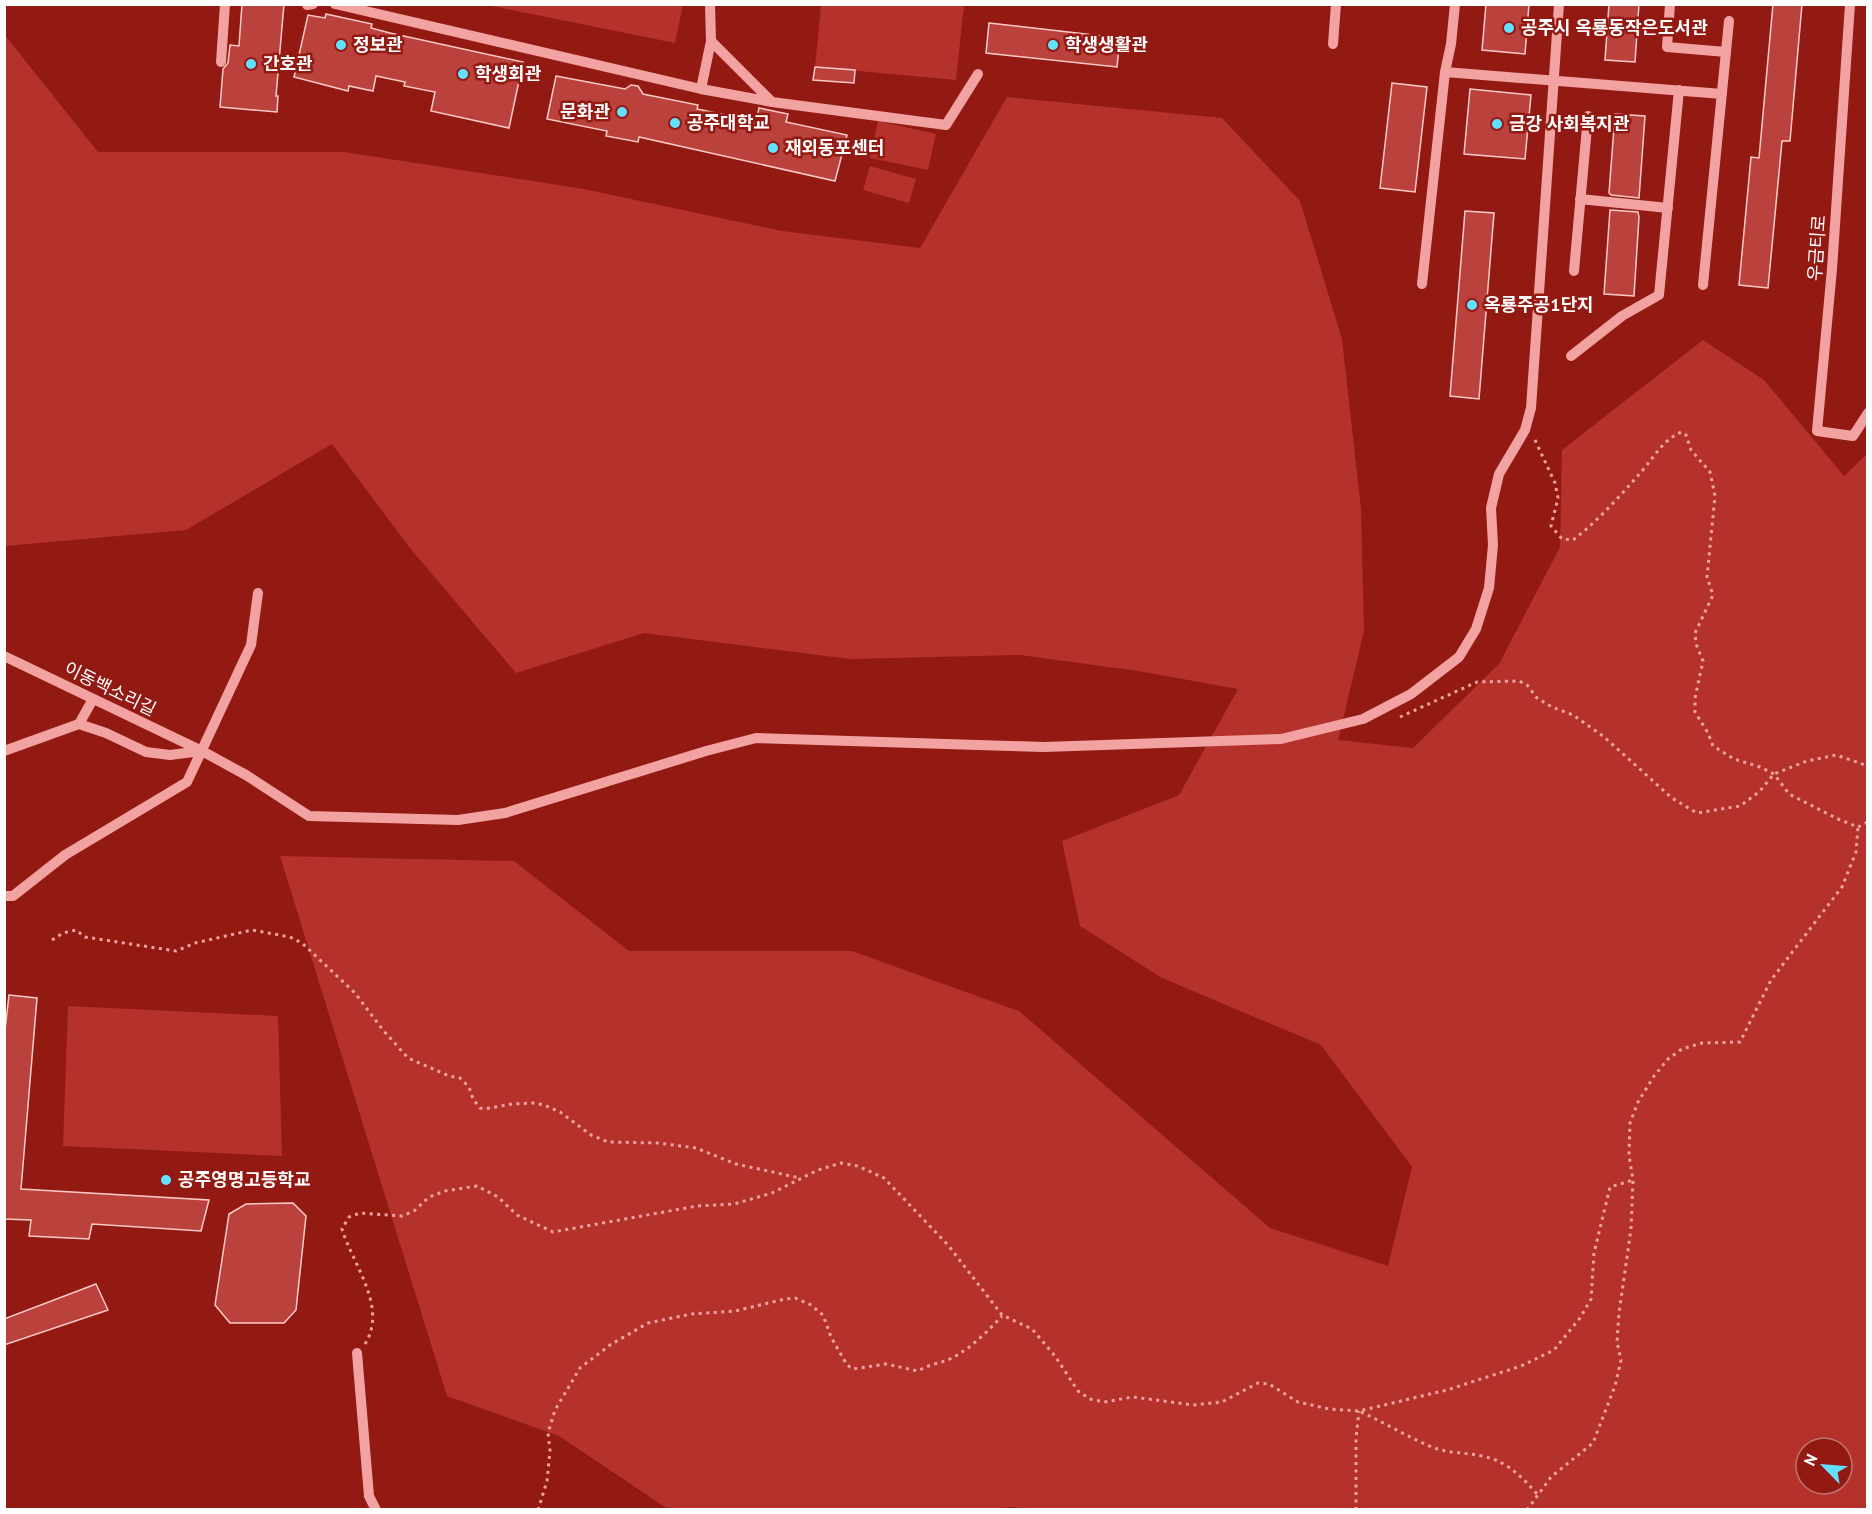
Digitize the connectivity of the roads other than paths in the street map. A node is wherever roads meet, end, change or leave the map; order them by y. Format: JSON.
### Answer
{"nodes":[{"id":1,"x":225,"y":4,"type":"edge"},
{"id":2,"x":313,"y":4,"type":"edge"},
{"id":3,"x":335,"y":4,"type":"edge"},
{"id":4,"x":710,"y":4,"type":"edge"},
{"id":5,"x":1336,"y":4,"type":"edge"},
{"id":6,"x":1455,"y":4,"type":"edge"},
{"id":7,"x":1559,"y":4,"type":"edge"},
{"id":8,"x":1670,"y":4,"type":"edge"},
{"id":9,"x":1850,"y":4,"type":"edge"},
{"id":10,"x":307,"y":5,"type":"edge"},
{"id":11,"x":1729,"y":21,"type":"dead end"},
{"id":12,"x":711,"y":41,"type":"junction"},
{"id":13,"x":1333,"y":44,"type":"dead end"},
{"id":14,"x":1726,"y":51,"type":"junction"},
{"id":15,"x":221,"y":62,"type":"dead end"},
{"id":16,"x":1445,"y":72,"type":"junction"},
{"id":17,"x":978,"y":74,"type":"dead end"},
{"id":18,"x":1554,"y":81,"type":"junction"},
{"id":19,"x":701,"y":89,"type":"junction"},
{"id":20,"x":1679,"y":90,"type":"junction"},
{"id":21,"x":1722,"y":94,"type":"junction"},
{"id":22,"x":772,"y":102,"type":"junction"},
{"id":23,"x":1588,"y":116,"type":"dead end"},
{"id":24,"x":1580,"y":199,"type":"junction"},
{"id":25,"x":1668,"y":208,"type":"junction"},
{"id":26,"x":1574,"y":271,"type":"dead end"},
{"id":27,"x":1422,"y":284,"type":"dead end"},
{"id":28,"x":1702,"y":285,"type":"dead end"},
{"id":29,"x":1571,"y":356,"type":"dead end"},
{"id":30,"x":1868,"y":413,"type":"edge"},
{"id":31,"x":258,"y":594,"type":"dead end"},
{"id":32,"x":4,"y":657,"type":"edge"},
{"id":33,"x":93,"y":699,"type":"junction"},
{"id":34,"x":79,"y":724,"type":"junction"},
{"id":35,"x":4,"y":751,"type":"edge"},
{"id":36,"x":202,"y":751,"type":"junction"},
{"id":37,"x":4,"y":896,"type":"edge"},
{"id":38,"x":357,"y":1353,"type":"road end"},
{"id":39,"x":376,"y":1509,"type":"edge"}],
"edges":[{"from":1,"to":15,"type":"street"},
{"from":2,"to":10,"type":"street"},
{"from":3,"to":19,"type":"street"},
{"from":4,"to":12,"type":"street"},
{"from":5,"to":13,"type":"street"},
{"from":6,"to":16,"type":"street"},
{"from":7,"to":18,"type":"street","name":"이동백소리길"},
{"from":8,"to":14,"type":"street"},
{"from":9,"to":30,"type":"street","name":"우금티로"},
{"from":11,"to":14,"type":"street"},
{"from":12,"to":19,"type":"street"},
{"from":12,"to":22,"type":"street"},
{"from":14,"to":21,"type":"street"},
{"from":16,"to":18,"type":"street"},
{"from":16,"to":27,"type":"street"},
{"from":17,"to":22,"type":"street"},
{"from":18,"to":20,"type":"street"},
{"from":18,"to":36,"type":"street","name":"이동백소리길"},
{"from":19,"to":22,"type":"street"},
{"from":20,"to":21,"type":"street"},
{"from":20,"to":25,"type":"street"},
{"from":21,"to":28,"type":"street"},
{"from":23,"to":24,"type":"street"},
{"from":24,"to":25,"type":"street"},
{"from":24,"to":26,"type":"street"},
{"from":25,"to":29,"type":"street"},
{"from":31,"to":36,"type":"street"},
{"from":32,"to":33,"type":"street","name":"이동백소리길"},
{"from":33,"to":34,"type":"street"},
{"from":33,"to":36,"type":"street","name":"이동백소리길"},
{"from":34,"to":35,"type":"street"},
{"from":34,"to":36,"type":"street"},
{"from":36,"to":37,"type":"street"},
{"from":38,"to":39,"type":"street"}]}
